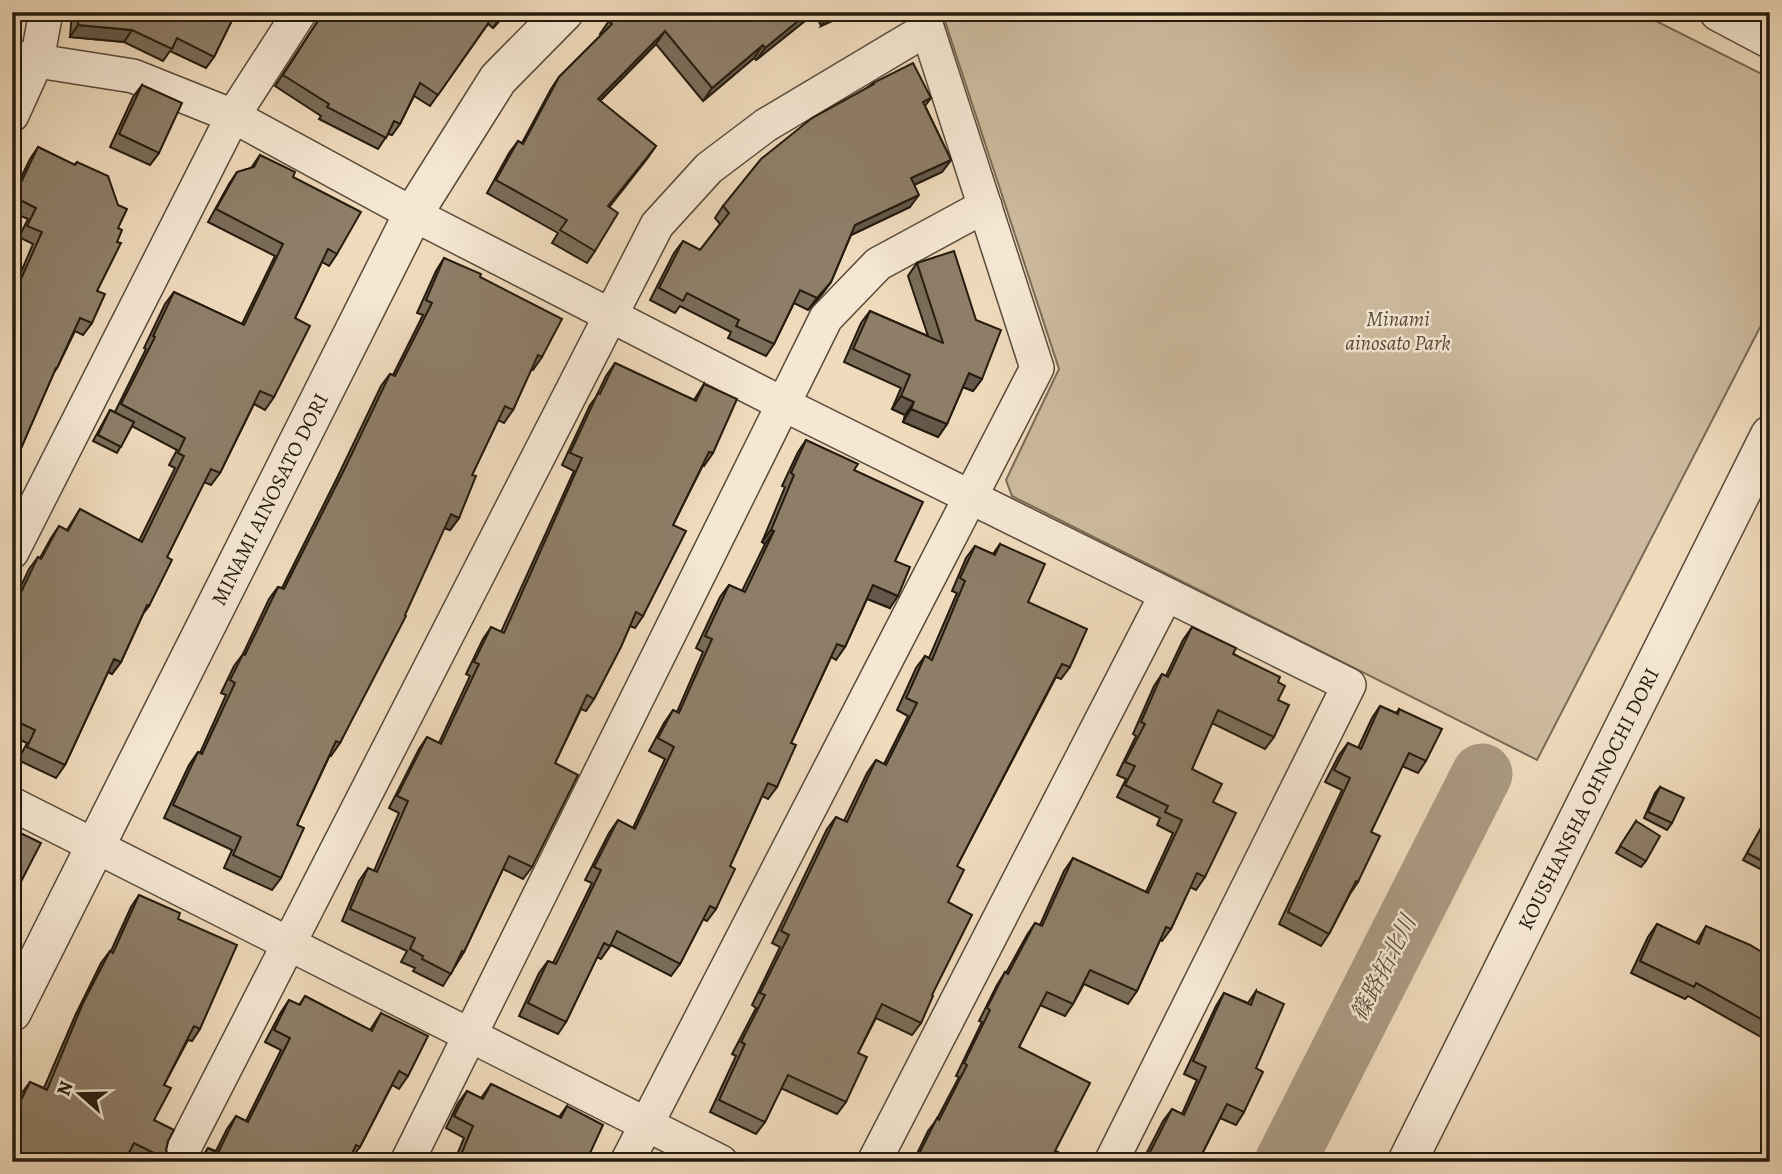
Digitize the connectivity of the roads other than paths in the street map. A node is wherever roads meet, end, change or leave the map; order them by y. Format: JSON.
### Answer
{"nodes":[{"id":1,"x":47,"y":12,"type":"edge"},
{"id":2,"x":300,"y":12,"type":"edge"},
{"id":3,"x":564,"y":12,"type":"edge"},
{"id":4,"x":1719,"y":12,"type":"edge"},
{"id":5,"x":924,"y":21,"type":"edge"},
{"id":6,"x":1770,"y":39,"type":"edge"},
{"id":7,"x":25,"y":59,"type":"edge"},
{"id":8,"x":12,"y":115,"type":"edge"},
{"id":9,"x":233,"y":116,"type":"junction"},
{"id":10,"x":985,"y":206,"type":"junction"},
{"id":11,"x":413,"y":214,"type":"junction"},
{"id":12,"x":610,"y":315,"type":"junction"},
{"id":13,"x":783,"y":404,"type":"junction"},
{"id":14,"x":1770,"y":435,"type":"edge"},
{"id":15,"x":970,"y":498,"type":"junction"},
{"id":16,"x":12,"y":552,"type":"edge"},
{"id":17,"x":1166,"y":595,"type":"junction"},
{"id":18,"x":12,"y":804,"type":"edge"},
{"id":19,"x":95,"y":846,"type":"junction"},
{"id":20,"x":289,"y":943,"type":"junction"},
{"id":21,"x":12,"y":1012,"type":"edge"},
{"id":22,"x":470,"y":1036,"type":"junction"},
{"id":23,"x":646,"y":1124,"type":"junction"},
{"id":24,"x":177,"y":1162,"type":"edge"},
{"id":25,"x":407,"y":1162,"type":"edge"},
{"id":26,"x":627,"y":1162,"type":"edge"},
{"id":27,"x":721,"y":1162,"type":"edge"},
{"id":28,"x":874,"y":1162,"type":"edge"},
{"id":29,"x":1111,"y":1162,"type":"edge"},
{"id":30,"x":1407,"y":1162,"type":"edge"}],
"edges":[{"from":1,"to":7,"type":"street"},
{"from":2,"to":9,"type":"street"},
{"from":3,"to":11,"type":"street","name":"MINAMI AINOSATO DORI"},
{"from":4,"to":6,"type":"street"},
{"from":5,"to":10,"type":"street"},
{"from":5,"to":12,"type":"street"},
{"from":7,"to":8,"type":"street"},
{"from":7,"to":9,"type":"street"},
{"from":9,"to":11,"type":"street"},
{"from":9,"to":16,"type":"street"},
{"from":10,"to":13,"type":"street"},
{"from":10,"to":15,"type":"street"},
{"from":11,"to":12,"type":"street"},
{"from":11,"to":19,"type":"street","name":"MINAMI AINOSATO DORI"},
{"from":12,"to":13,"type":"street"},
{"from":12,"to":20,"type":"street"},
{"from":13,"to":15,"type":"street"},
{"from":13,"to":22,"type":"street"},
{"from":14,"to":30,"type":"street","name":"KOUSHANSHA OHNOCHI DORI"},
{"from":15,"to":17,"type":"street"},
{"from":15,"to":23,"type":"street"},
{"from":17,"to":28,"type":"street"},
{"from":17,"to":29,"type":"street"},
{"from":18,"to":19,"type":"street"},
{"from":19,"to":20,"type":"street"},
{"from":19,"to":21,"type":"street","name":"MINAMI AINOSATO DORI"},
{"from":20,"to":22,"type":"street"},
{"from":20,"to":24,"type":"street"},
{"from":22,"to":23,"type":"street"},
{"from":22,"to":25,"type":"street"},
{"from":23,"to":26,"type":"street"},
{"from":23,"to":27,"type":"street"}]}
